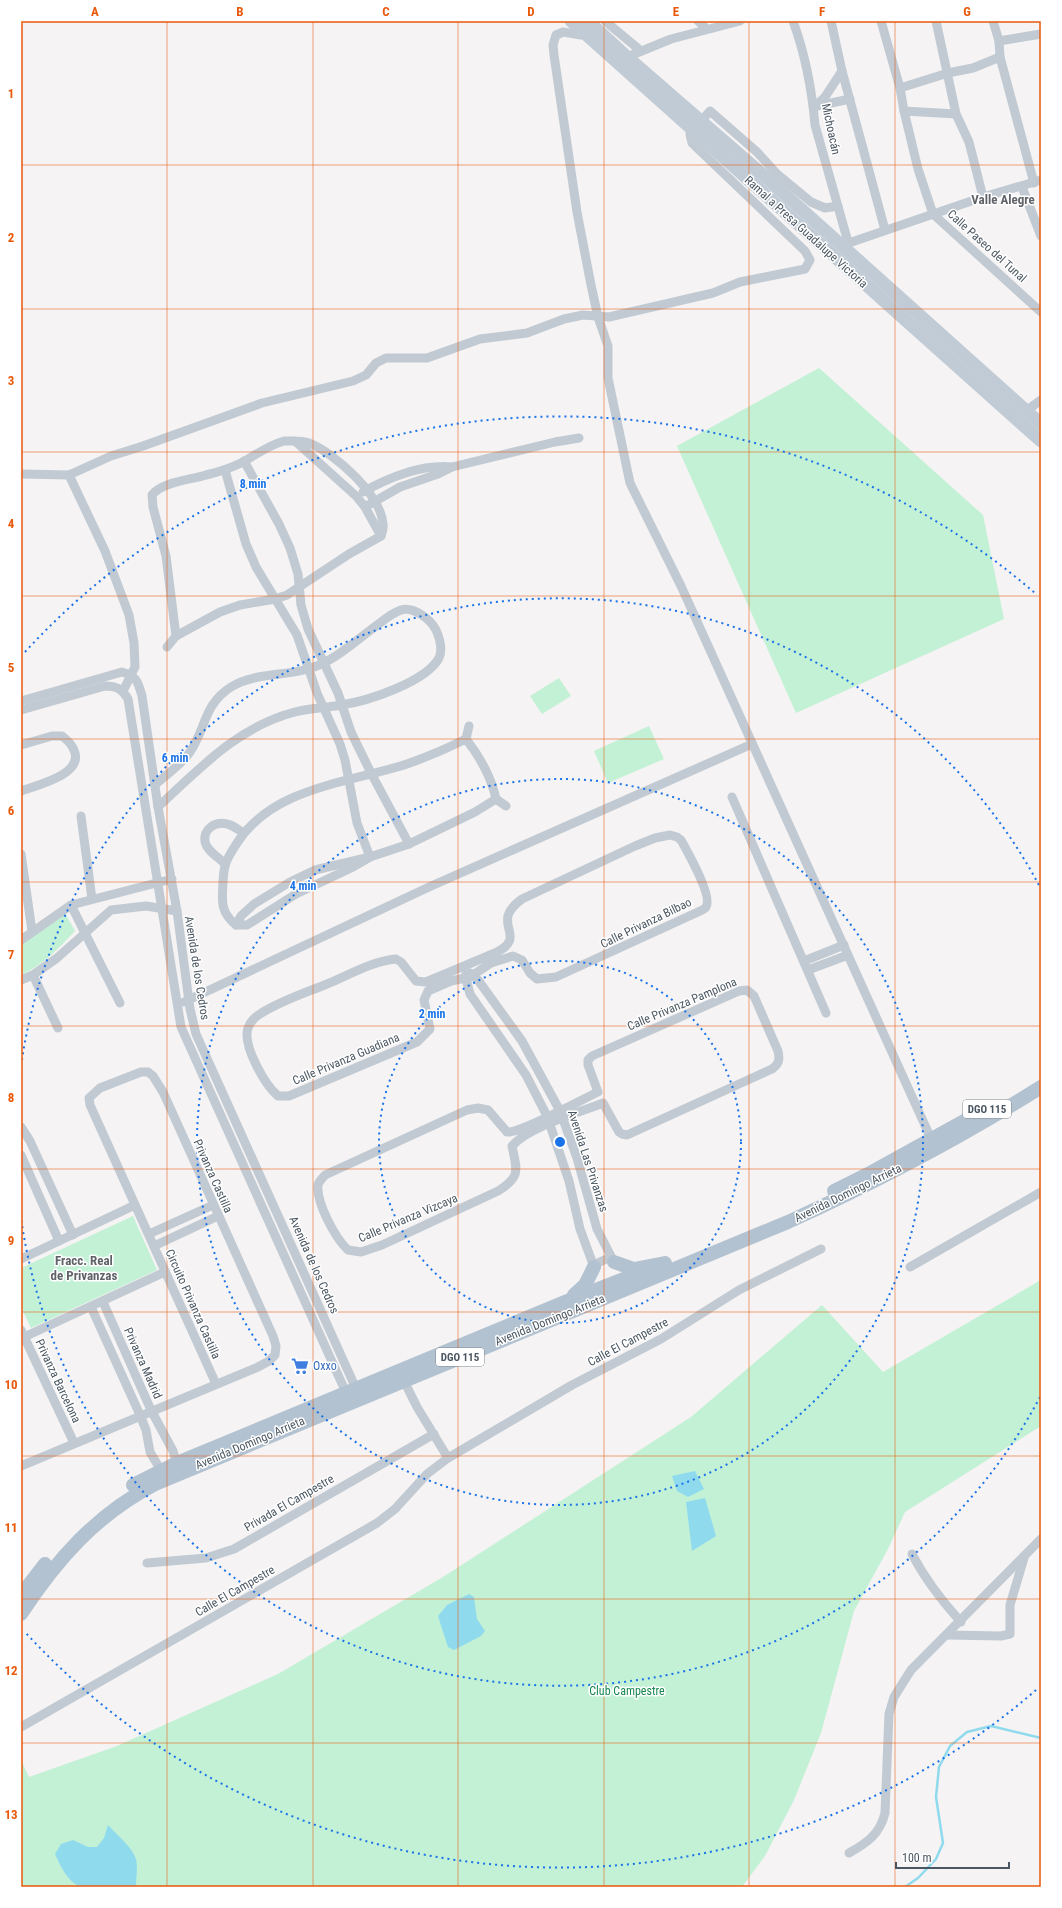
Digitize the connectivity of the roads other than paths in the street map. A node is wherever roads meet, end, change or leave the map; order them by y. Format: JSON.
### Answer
{"nodes":[{"id":1,"x":571,"y":21,"type":"edge"},
{"id":2,"x":698,"y":21,"type":"edge"},
{"id":3,"x":740,"y":21,"type":"edge"},
{"id":4,"x":793,"y":21,"type":"edge"},
{"id":5,"x":831,"y":21,"type":"edge"},
{"id":6,"x":881,"y":21,"type":"edge"},
{"id":7,"x":936,"y":21,"type":"edge"},
{"id":8,"x":993,"y":21,"type":"edge"},
{"id":9,"x":593,"y":24,"type":"edge"},
{"id":10,"x":707,"y":29,"type":"junction"},
{"id":11,"x":1041,"y":34,"type":"edge"},
{"id":12,"x":999,"y":41,"type":"junction"},
{"id":13,"x":641,"y":51,"type":"junction"},
{"id":14,"x":627,"y":57,"type":"junction"},
{"id":15,"x":1000,"y":57,"type":"junction"},
{"id":16,"x":842,"y":70,"type":"junction"},
{"id":17,"x":948,"y":73,"type":"junction"},
{"id":18,"x":900,"y":88,"type":"junction"},
{"id":19,"x":850,"y":99,"type":"junction"},
{"id":20,"x":814,"y":107,"type":"junction"},
{"id":21,"x":904,"y":111,"type":"junction"},
{"id":22,"x":956,"y":114,"type":"junction"},
{"id":23,"x":697,"y":125,"type":"junction"},
{"id":24,"x":1038,"y":181,"type":"edge"},
{"id":25,"x":1022,"y":187,"type":"junction"},
{"id":26,"x":983,"y":197,"type":"junction"},
{"id":27,"x":838,"y":206,"type":"junction"},
{"id":28,"x":934,"y":214,"type":"junction"},
{"id":29,"x":885,"y":230,"type":"junction"},
{"id":30,"x":1041,"y":236,"type":"edge"},
{"id":31,"x":845,"y":244,"type":"junction"},
{"id":32,"x":1041,"y":312,"type":"edge"},
{"id":33,"x":598,"y":317,"type":"junction"},
{"id":34,"x":1036,"y":405,"type":"edge"},
{"id":35,"x":1041,"y":424,"type":"edge"},
{"id":36,"x":579,"y":438,"type":"dead end"},
{"id":37,"x":295,"y":441,"type":"junction"},
{"id":38,"x":1041,"y":441,"type":"edge"},
{"id":39,"x":244,"y":461,"type":"junction"},
{"id":40,"x":452,"y":467,"type":"junction"},
{"id":41,"x":225,"y":470,"type":"junction"},
{"id":42,"x":21,"y":474,"type":"edge"},
{"id":43,"x":68,"y":474,"type":"junction"},
{"id":44,"x":367,"y":489,"type":"junction"},
{"id":45,"x":356,"y":496,"type":"junction"},
{"id":46,"x":374,"y":500,"type":"junction"},
{"id":47,"x":365,"y":507,"type":"junction"},
{"id":48,"x":381,"y":536,"type":"junction"},
{"id":49,"x":299,"y":588,"type":"junction"},
{"id":50,"x":275,"y":599,"type":"junction"},
{"id":51,"x":176,"y":636,"type":"junction"},
{"id":52,"x":167,"y":647,"type":"dead end"},
{"id":53,"x":324,"y":662,"type":"junction"},
{"id":54,"x":308,"y":669,"type":"junction"},
{"id":55,"x":132,"y":674,"type":"junction"},
{"id":56,"x":123,"y":691,"type":"junction"},
{"id":57,"x":21,"y":701,"type":"edge"},
{"id":58,"x":342,"y":705,"type":"junction"},
{"id":59,"x":323,"y":707,"type":"junction"},
{"id":60,"x":21,"y":710,"type":"edge"},
{"id":61,"x":469,"y":726,"type":"dead end"},
{"id":62,"x":466,"y":739,"type":"junction"},
{"id":63,"x":752,"y":744,"type":"junction"},
{"id":64,"x":21,"y":745,"type":"edge"},
{"id":65,"x":188,"y":755,"type":"junction"},
{"id":66,"x":201,"y":767,"type":"junction"},
{"id":67,"x":371,"y":774,"type":"junction"},
{"id":68,"x":348,"y":780,"type":"junction"},
{"id":69,"x":156,"y":784,"type":"junction"},
{"id":70,"x":21,"y":791,"type":"edge"},
{"id":71,"x":732,"y":797,"type":"dead end"},
{"id":72,"x":496,"y":799,"type":"junction"},
{"id":73,"x":506,"y":806,"type":"dead end"},
{"id":74,"x":158,"y":807,"type":"junction"},
{"id":75,"x":81,"y":816,"type":"dead end"},
{"id":76,"x":244,"y":833,"type":"junction"},
{"id":77,"x":408,"y":844,"type":"junction"},
{"id":78,"x":21,"y":854,"type":"edge"},
{"id":79,"x":370,"y":857,"type":"junction"},
{"id":80,"x":224,"y":862,"type":"junction"},
{"id":81,"x":172,"y":879,"type":"junction"},
{"id":82,"x":157,"y":881,"type":"junction"},
{"id":83,"x":120,"y":893,"type":"junction"},
{"id":84,"x":92,"y":899,"type":"junction"},
{"id":85,"x":71,"y":905,"type":"junction"},
{"id":86,"x":122,"y":908,"type":"junction"},
{"id":87,"x":162,"y":909,"type":"junction"},
{"id":88,"x":176,"y":911,"type":"junction"},
{"id":89,"x":236,"y":925,"type":"junction"},
{"id":90,"x":32,"y":931,"type":"junction"},
{"id":91,"x":85,"y":932,"type":"junction"},
{"id":92,"x":21,"y":940,"type":"edge"},
{"id":93,"x":844,"y":945,"type":"junction"},
{"id":94,"x":848,"y":955,"type":"junction"},
{"id":95,"x":478,"y":960,"type":"junction"},
{"id":96,"x":804,"y":961,"type":"junction"},
{"id":97,"x":808,"y":970,"type":"junction"},
{"id":98,"x":445,"y":974,"type":"junction"},
{"id":99,"x":33,"y":975,"type":"junction"},
{"id":100,"x":469,"y":975,"type":"junction"},
{"id":101,"x":21,"y":980,"type":"edge"},
{"id":102,"x":189,"y":1000,"type":"junction"},
{"id":103,"x":120,"y":1003,"type":"dead end"},
{"id":104,"x":177,"y":1005,"type":"junction"},
{"id":105,"x":826,"y":1013,"type":"dead end"},
{"id":106,"x":58,"y":1028,"type":"dead end"},
{"id":107,"x":1041,"y":1076,"type":"edge"},
{"id":108,"x":1041,"y":1087,"type":"edge"},
{"id":109,"x":999,"y":1108,"type":"junction"},
{"id":110,"x":562,"y":1115,"type":"junction"},
{"id":111,"x":548,"y":1120,"type":"junction"},
{"id":112,"x":21,"y":1126,"type":"edge"},
{"id":113,"x":934,"y":1145,"type":"junction"},
{"id":114,"x":21,"y":1155,"type":"edge"},
{"id":115,"x":1041,"y":1192,"type":"edge"},
{"id":116,"x":135,"y":1205,"type":"junction"},
{"id":117,"x":212,"y":1205,"type":"junction"},
{"id":118,"x":218,"y":1216,"type":"junction"},
{"id":119,"x":787,"y":1217,"type":"junction"},
{"id":120,"x":149,"y":1234,"type":"junction"},
{"id":121,"x":73,"y":1235,"type":"junction"},
{"id":122,"x":59,"y":1241,"type":"junction"},
{"id":123,"x":154,"y":1246,"type":"junction"},
{"id":124,"x":821,"y":1249,"type":"dead end"},
{"id":125,"x":21,"y":1259,"type":"edge"},
{"id":126,"x":613,"y":1260,"type":"junction"},
{"id":127,"x":665,"y":1263,"type":"junction"},
{"id":128,"x":593,"y":1266,"type":"junction"},
{"id":129,"x":910,"y":1266,"type":"dead end"},
{"id":130,"x":165,"y":1272,"type":"junction"},
{"id":131,"x":617,"y":1287,"type":"junction"},
{"id":132,"x":103,"y":1302,"type":"junction"},
{"id":133,"x":564,"y":1302,"type":"junction"},
{"id":134,"x":91,"y":1307,"type":"junction"},
{"id":135,"x":23,"y":1333,"type":"edge"},
{"id":136,"x":402,"y":1375,"type":"junction"},
{"id":137,"x":216,"y":1384,"type":"junction"},
{"id":138,"x":353,"y":1395,"type":"junction"},
{"id":139,"x":150,"y":1410,"type":"junction"},
{"id":140,"x":140,"y":1415,"type":"junction"},
{"id":141,"x":162,"y":1433,"type":"junction"},
{"id":142,"x":434,"y":1434,"type":"junction"},
{"id":143,"x":148,"y":1439,"type":"junction"},
{"id":144,"x":74,"y":1443,"type":"junction"},
{"id":145,"x":448,"y":1458,"type":"junction"},
{"id":146,"x":21,"y":1466,"type":"edge"},
{"id":147,"x":178,"y":1468,"type":"junction"},
{"id":148,"x":163,"y":1474,"type":"junction"},
{"id":149,"x":1041,"y":1540,"type":"edge"},
{"id":150,"x":912,"y":1554,"type":"dead end"},
{"id":151,"x":1024,"y":1558,"type":"junction"},
{"id":152,"x":146,"y":1563,"type":"dead end"},
{"id":153,"x":21,"y":1595,"type":"edge"},
{"id":154,"x":21,"y":1614,"type":"edge"},
{"id":155,"x":960,"y":1622,"type":"junction"},
{"id":156,"x":947,"y":1635,"type":"junction"},
{"id":157,"x":21,"y":1727,"type":"edge"},
{"id":158,"x":849,"y":1853,"type":"dead end"}],
"edges":[{"from":1,"to":9,"type":"main road","name":"Ramal a Presa Guadalupe Victoria"},
{"from":2,"to":10,"type":"street"},
{"from":3,"to":10,"type":"street"},
{"from":4,"to":20,"type":"street","name":"Michoacán"},
{"from":5,"to":16,"type":"street"},
{"from":6,"to":18,"type":"street"},
{"from":7,"to":17,"type":"street"},
{"from":8,"to":12,"type":"street"},
{"from":9,"to":13,"type":"street"},
{"from":9,"to":14,"type":"main road","name":"Ramal a Presa Guadalupe Victoria"},
{"from":9,"to":23,"type":"main road","name":"Ramal a Presa Guadalupe Victoria"},
{"from":9,"to":33,"type":"street"},
{"from":10,"to":13,"type":"street"},
{"from":11,"to":12,"type":"street"},
{"from":12,"to":15,"type":"street"},
{"from":13,"to":14,"type":"street"},
{"from":14,"to":23,"type":"main road","name":"Ramal a Presa Guadalupe Victoria"},
{"from":15,"to":17,"type":"street"},
{"from":15,"to":24,"type":"street"},
{"from":16,"to":19,"type":"street"},
{"from":16,"to":20,"type":"street"},
{"from":17,"to":18,"type":"street"},
{"from":17,"to":22,"type":"street"},
{"from":18,"to":21,"type":"street"},
{"from":19,"to":20,"type":"street"},
{"from":19,"to":29,"type":"street"},
{"from":20,"to":27,"type":"street","name":"Michoacán"},
{"from":21,"to":22,"type":"street"},
{"from":21,"to":28,"type":"street"},
{"from":22,"to":26,"type":"street"},
{"from":23,"to":27,"type":"street"},
{"from":23,"to":31,"type":"main road","name":"Ramal a Presa Guadalupe Victoria"},
{"from":23,"to":33,"type":"street"},
{"from":23,"to":38,"type":"main road","name":"Ramal a Presa Guadalupe Victoria"},
{"from":24,"to":25,"type":"street"},
{"from":25,"to":26,"type":"street"},
{"from":25,"to":30,"type":"street"},
{"from":26,"to":28,"type":"street"},
{"from":27,"to":31,"type":"street","name":"Michoacán"},
{"from":28,"to":29,"type":"street"},
{"from":28,"to":32,"type":"street","name":"Calle Paseo del Tunal"},
{"from":29,"to":31,"type":"street"},
{"from":31,"to":34,"type":"main road","name":"Ramal a Presa Guadalupe Victoria"},
{"from":33,"to":43,"type":"street"},
{"from":33,"to":63,"type":"street"},
{"from":34,"to":35,"type":"main road","name":"Ramal a Presa Guadalupe Victoria"},
{"from":36,"to":40,"type":"street"},
{"from":37,"to":39,"type":"street"},
{"from":37,"to":44,"type":"street"},
{"from":37,"to":45,"type":"street"},
{"from":39,"to":41,"type":"street"},
{"from":39,"to":49,"type":"street"},
{"from":40,"to":44,"type":"street"},
{"from":40,"to":46,"type":"street"},
{"from":41,"to":50,"type":"street"},
{"from":41,"to":51,"type":"street"},
{"from":42,"to":43,"type":"street"},
{"from":43,"to":55,"type":"street"},
{"from":44,"to":45,"type":"street"},
{"from":44,"to":46,"type":"street"},
{"from":45,"to":47,"type":"street"},
{"from":46,"to":47,"type":"street"},
{"from":46,"to":48,"type":"street"},
{"from":47,"to":48,"type":"street"},
{"from":48,"to":49,"type":"street"},
{"from":49,"to":50,"type":"street"},
{"from":49,"to":53,"type":"street"},
{"from":50,"to":51,"type":"street"},
{"from":50,"to":54,"type":"street"},
{"from":51,"to":52,"type":"street"},
{"from":53,"to":54,"type":"street"},
{"from":53,"to":58,"type":"street"},
{"from":53,"to":58,"type":"street"},
{"from":54,"to":59,"type":"street"},
{"from":54,"to":65,"type":"street"},
{"from":55,"to":56,"type":"street"},
{"from":55,"to":57,"type":"street"},
{"from":55,"to":69,"type":"street","name":"Avenida de los Cedros"},
{"from":56,"to":60,"type":"street"},
{"from":56,"to":82,"type":"street","name":"Avenida de los Cedros"},
{"from":58,"to":59,"type":"street"},
{"from":58,"to":67,"type":"street"},
{"from":59,"to":66,"type":"street"},
{"from":59,"to":68,"type":"street"},
{"from":61,"to":62,"type":"street"},
{"from":62,"to":67,"type":"street"},
{"from":62,"to":72,"type":"street"},
{"from":63,"to":93,"type":"street"},
{"from":63,"to":102,"type":"street"},
{"from":64,"to":70,"type":"street"},
{"from":65,"to":66,"type":"street"},
{"from":65,"to":69,"type":"street"},
{"from":66,"to":74,"type":"street"},
{"from":67,"to":68,"type":"street"},
{"from":67,"to":77,"type":"street"},
{"from":68,"to":76,"type":"street"},
{"from":68,"to":79,"type":"street"},
{"from":69,"to":74,"type":"street","name":"Avenida de los Cedros"},
{"from":71,"to":96,"type":"street"},
{"from":72,"to":73,"type":"street"},
{"from":72,"to":77,"type":"street"},
{"from":74,"to":81,"type":"street","name":"Avenida de los Cedros"},
{"from":75,"to":84,"type":"street"},
{"from":76,"to":80,"type":"street"},
{"from":76,"to":80,"type":"street"},
{"from":77,"to":79,"type":"street"},
{"from":78,"to":90,"type":"street"},
{"from":79,"to":89,"type":"street"},
{"from":79,"to":89,"type":"street"},
{"from":80,"to":89,"type":"street"},
{"from":81,"to":82,"type":"street"},
{"from":81,"to":88,"type":"street","name":"Avenida de los Cedros"},
{"from":82,"to":83,"type":"street"},
{"from":82,"to":87,"type":"street","name":"Avenida de los Cedros"},
{"from":83,"to":84,"type":"street"},
{"from":83,"to":86,"type":"street"},
{"from":84,"to":85,"type":"street"},
{"from":85,"to":90,"type":"street"},
{"from":85,"to":91,"type":"street"},
{"from":86,"to":87,"type":"street"},
{"from":86,"to":91,"type":"street"},
{"from":87,"to":88,"type":"street"},
{"from":87,"to":104,"type":"street","name":"Avenida de los Cedros"},
{"from":88,"to":102,"type":"street","name":"Avenida de los Cedros"},
{"from":90,"to":92,"type":"street"},
{"from":91,"to":99,"type":"street"},
{"from":91,"to":103,"type":"street"},
{"from":93,"to":94,"type":"street"},
{"from":93,"to":96,"type":"street"},
{"from":94,"to":97,"type":"street"},
{"from":94,"to":113,"type":"street"},
{"from":95,"to":98,"type":"street","name":"Calle Privanza Guadiana"},
{"from":95,"to":100,"type":"street"},
{"from":95,"to":100,"type":"street","name":"Calle Privanza Bilbao"},
{"from":96,"to":97,"type":"street"},
{"from":97,"to":105,"type":"street"},
{"from":98,"to":100,"type":"street"},
{"from":98,"to":100,"type":"street","name":"Calle Privanza Guadiana"},
{"from":99,"to":101,"type":"street"},
{"from":99,"to":106,"type":"street"},
{"from":100,"to":110,"type":"street","name":"Avenida Las Privanzas"},
{"from":100,"to":111,"type":"street","name":"Avenida Las Privanzas"},
{"from":102,"to":104,"type":"street"},
{"from":102,"to":138,"type":"street","name":"Avenida de los Cedros"},
{"from":104,"to":138,"type":"street","name":"Avenida de los Cedros"},
{"from":107,"to":109,"type":"main road","name":"Avenida Domingo Arrieta","number":"DGO 115"},
{"from":108,"to":109,"type":"main road","name":"Avenida Domingo Arrieta","number":"DGO 115"},
{"from":109,"to":113,"type":"main road","name":"Avenida Domingo Arrieta","number":"DGO 115"},
{"from":110,"to":110,"type":"street","name":"Calle Privanza Pamplona"},
{"from":110,"to":111,"type":"street","name":"Calle Privanza Pamplona"},
{"from":110,"to":126,"type":"street","name":"Avenida Las Privanzas"},
{"from":111,"to":111,"type":"street","name":"Calle Privanza Vizcaya"},
{"from":111,"to":128,"type":"street","name":"Avenida Las Privanzas"},
{"from":112,"to":121,"type":"street"},
{"from":113,"to":119,"type":"main road","name":"Avenida Domingo Arrieta","number":"DGO 115"},
{"from":114,"to":122,"type":"street"},
{"from":115,"to":129,"type":"street"},
{"from":116,"to":117,"type":"street","name":"Privanza Castilla"},
{"from":116,"to":120,"type":"street","name":"Privanza Castilla"},
{"from":116,"to":121,"type":"street"},
{"from":117,"to":118,"type":"street","name":"Privanza Castilla"},
{"from":117,"to":120,"type":"street"},
{"from":118,"to":123,"type":"street"},
{"from":118,"to":137,"type":"street","name":"Privanza Castilla"},
{"from":119,"to":127,"type":"main road","name":"Avenida Domingo Arrieta","number":"DGO 115"},
{"from":119,"to":131,"type":"main road","name":"Avenida Domingo Arrieta","number":"DGO 115"},
{"from":120,"to":123,"type":"street","name":"Circuito Privanza Castilla"},
{"from":121,"to":122,"type":"street"},
{"from":122,"to":125,"type":"street"},
{"from":123,"to":130,"type":"street","name":"Circuito Privanza Castilla"},
{"from":124,"to":145,"type":"street","name":"Calle El Campestre"},
{"from":126,"to":127,"type":"main road"},
{"from":126,"to":128,"type":"street"},
{"from":126,"to":131,"type":"main road"},
{"from":127,"to":131,"type":"main road","name":"Avenida Domingo Arrieta","number":"DGO 115"},
{"from":128,"to":131,"type":"main road"},
{"from":128,"to":133,"type":"main road"},
{"from":130,"to":132,"type":"street"},
{"from":130,"to":137,"type":"street","name":"Circuito Privanza Castilla"},
{"from":131,"to":133,"type":"main road","name":"Avenida Domingo Arrieta","number":"DGO 115"},
{"from":131,"to":136,"type":"main road","name":"Avenida Domingo Arrieta","number":"DGO 115"},
{"from":132,"to":134,"type":"street"},
{"from":132,"to":139,"type":"street","name":"Privanza Madrid"},
{"from":133,"to":136,"type":"main road","name":"Avenida Domingo Arrieta","number":"DGO 115"},
{"from":134,"to":135,"type":"street"},
{"from":134,"to":140,"type":"street","name":"Privanza Madrid"},
{"from":135,"to":144,"type":"street","name":"Privanza Barcelona"},
{"from":136,"to":138,"type":"main road","name":"Avenida Domingo Arrieta","number":"DGO 115"},
{"from":136,"to":142,"type":"street"},
{"from":137,"to":139,"type":"street","name":"Privanza Castilla"},
{"from":138,"to":147,"type":"main road","name":"Avenida Domingo Arrieta","number":"DGO 115"},
{"from":139,"to":140,"type":"street","name":"Privanza Castilla"},
{"from":139,"to":141,"type":"street","name":"Privanza Madrid"},
{"from":140,"to":143,"type":"street","name":"Privanza Madrid"},
{"from":140,"to":144,"type":"street","name":"Privanza Castilla"},
{"from":141,"to":143,"type":"street"},
{"from":141,"to":147,"type":"street","name":"Privanza Madrid"},
{"from":142,"to":145,"type":"street"},
{"from":142,"to":152,"type":"street","name":"Privada El Campestre"},
{"from":143,"to":148,"type":"street","name":"Privanza Madrid"},
{"from":144,"to":146,"type":"street","name":"Privanza Castilla"},
{"from":145,"to":157,"type":"street","name":"Calle El Campestre"},
{"from":147,"to":148,"type":"main road","name":"Avenida Domingo Arrieta","number":"DGO 115"},
{"from":148,"to":153,"type":"main road","name":"Avenida Domingo Arrieta","number":"DGO 115"},
{"from":148,"to":154,"type":"main road","name":"Avenida Domingo Arrieta","number":"DGO 115"},
{"from":149,"to":151,"type":"street"},
{"from":150,"to":155,"type":"street"},
{"from":151,"to":155,"type":"street"},
{"from":151,"to":156,"type":"street"},
{"from":155,"to":156,"type":"street"},
{"from":156,"to":158,"type":"street"}]}
